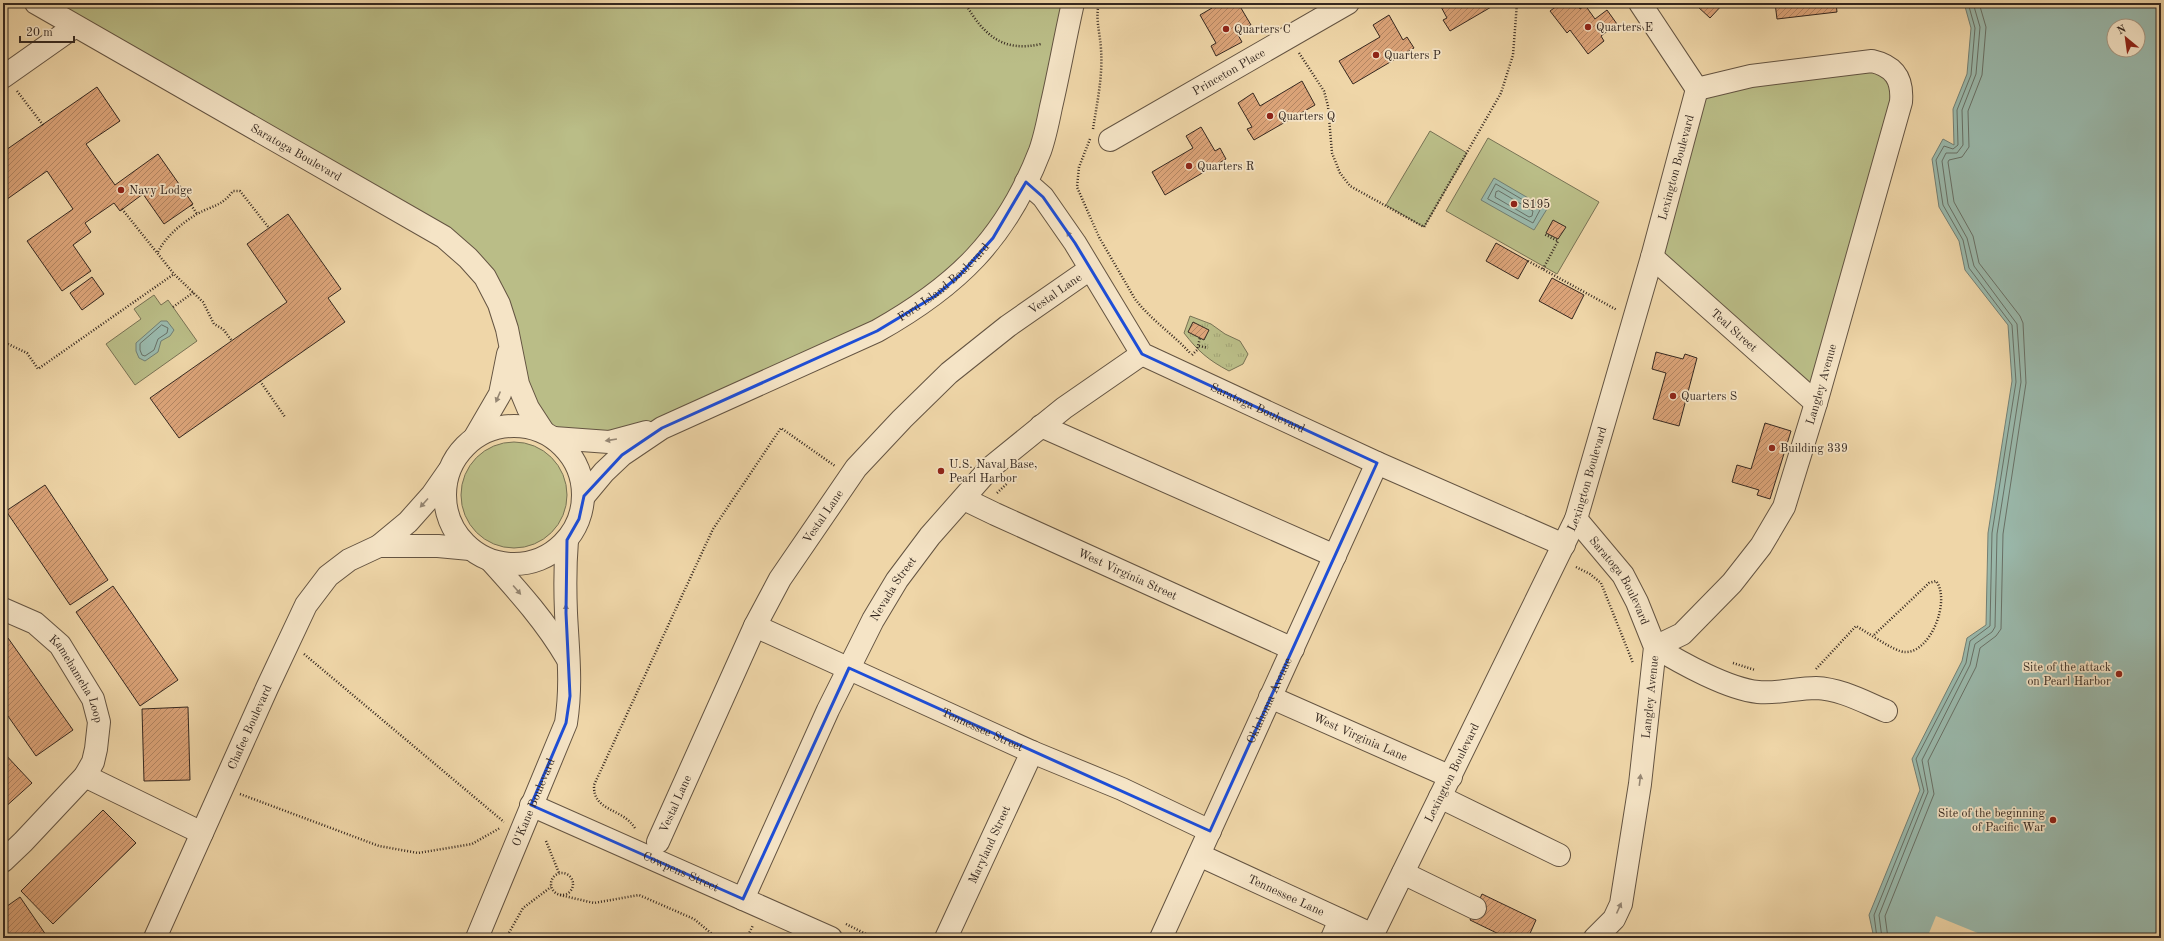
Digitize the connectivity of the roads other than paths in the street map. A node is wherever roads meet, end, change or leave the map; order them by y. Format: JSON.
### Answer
{"nodes":[{"id":1,"x":36,"y":3,"type":"edge"},
{"id":2,"x":1073,"y":3,"type":"edge"},
{"id":3,"x":1348,"y":3,"type":"edge"},
{"id":4,"x":1640,"y":3,"type":"edge"},
{"id":5,"x":74,"y":27,"type":"junction"},
{"id":6,"x":4,"y":76,"type":"edge"},
{"id":7,"x":1697,"y":89,"type":"junction"},
{"id":8,"x":1110,"y":140,"type":"dead end"},
{"id":9,"x":1026,"y":182,"type":"junction"},
{"id":10,"x":1652,"y":257,"type":"junction"},
{"id":11,"x":1090,"y":269,"type":"junction"},
{"id":12,"x":509,"y":345,"type":"junction"},
{"id":13,"x":1142,"y":354,"type":"junction"},
{"id":14,"x":1816,"y":403,"type":"junction"},
{"id":15,"x":1041,"y":426,"type":"junction"},
{"id":16,"x":662,"y":428,"type":"junction"},
{"id":17,"x":548,"y":435,"type":"junction"},
{"id":18,"x":475,"y":437,"type":"junction"},
{"id":19,"x":1377,"y":463,"type":"junction"},
{"id":20,"x":448,"y":472,"type":"junction"},
{"id":21,"x":584,"y":496,"type":"junction"},
{"id":22,"x":974,"y":504,"type":"junction"},
{"id":23,"x":1576,"y":519,"type":"junction"},
{"id":24,"x":567,"y":540,"type":"junction"},
{"id":25,"x":1564,"y":545,"type":"junction"},
{"id":26,"x":379,"y":546,"type":"junction"},
{"id":27,"x":470,"y":550,"type":"junction"},
{"id":28,"x":1335,"y":556,"type":"junction"},
{"id":29,"x":491,"y":561,"type":"junction"},
{"id":30,"x":3,"y":609,"type":"edge"},
{"id":31,"x":755,"y":626,"type":"junction"},
{"id":32,"x":1654,"y":647,"type":"junction"},
{"id":33,"x":1292,"y":648,"type":"junction"},
{"id":34,"x":570,"y":663,"type":"junction"},
{"id":35,"x":849,"y":668,"type":"junction"},
{"id":36,"x":1270,"y":697,"type":"junction"},
{"id":37,"x":1886,"y":711,"type":"dead end"},
{"id":38,"x":1032,"y":752,"type":"junction"},
{"id":39,"x":85,"y":776,"type":"junction"},
{"id":40,"x":1450,"y":777,"type":"junction"},
{"id":41,"x":1440,"y":797,"type":"junction"},
{"id":42,"x":531,"y":805,"type":"junction"},
{"id":43,"x":1210,"y":831,"type":"junction"},
{"id":44,"x":202,"y":833,"type":"junction"},
{"id":45,"x":658,"y":842,"type":"road end"},
{"id":46,"x":1199,"y":855,"type":"junction"},
{"id":47,"x":1559,"y":855,"type":"dead end"},
{"id":48,"x":3,"y":861,"type":"edge"},
{"id":49,"x":1403,"y":873,"type":"junction"},
{"id":50,"x":743,"y":899,"type":"junction"},
{"id":51,"x":1475,"y":908,"type":"dead end"},
{"id":52,"x":1336,"y":929,"type":"edge"},
{"id":53,"x":1372,"y":936,"type":"edge"},
{"id":54,"x":155,"y":938,"type":"edge"},
{"id":55,"x":477,"y":938,"type":"edge"},
{"id":56,"x":831,"y":938,"type":"edge"},
{"id":57,"x":946,"y":938,"type":"edge"},
{"id":58,"x":1161,"y":938,"type":"edge"},
{"id":59,"x":1595,"y":938,"type":"edge"}],
"edges":[{"from":1,"to":5,"type":"street","name":"Saratoga Boulevard"},
{"from":2,"to":9,"type":"street","name":"Ford Island Boulevard"},
{"from":3,"to":8,"type":"street","name":"Princeton Place"},
{"from":4,"to":7,"type":"street"},
{"from":5,"to":6,"type":"street"},
{"from":5,"to":12,"type":"street","name":"Saratoga Boulevard"},
{"from":7,"to":10,"type":"street","name":"Lexington Boulevard"},
{"from":7,"to":14,"type":"street","name":"Langley Avenue"},
{"from":11,"to":9,"type":"street","one_way":true},
{"from":9,"to":16,"type":"street","name":"Ford Island Boulevard"},
{"from":10,"to":14,"type":"street","name":"Teal Street"},
{"from":10,"to":23,"type":"street","name":"Lexington Boulevard"},
{"from":11,"to":13,"type":"street"},
{"from":11,"to":31,"type":"street","name":"Vestal Lane"},
{"from":12,"to":17,"type":"street","name":"Saratoga Boulevard"},
{"from":12,"to":18,"type":"street","name":"Saratoga Boulevard","one_way":true},
{"from":13,"to":15,"type":"street","name":"Nevada Street"},
{"from":13,"to":19,"type":"street","name":"Saratoga Boulevard"},
{"from":14,"to":32,"type":"street","name":"Langley Avenue"},
{"from":15,"to":22,"type":"street","name":"Nevada Street"},
{"from":15,"to":28,"type":"street"},
{"from":16,"to":17,"type":"street","name":"Ford Island Boulevard","one_way":true},
{"from":16,"to":21,"type":"street","name":"Ford Island Boulevard"},
{"from":17,"to":18,"type":"street"},
{"from":17,"to":21,"type":"street"},
{"from":18,"to":20,"type":"street"},
{"from":19,"to":25,"type":"street","name":"Saratoga Boulevard"},
{"from":19,"to":28,"type":"street","name":"Oklahoma Avenue"},
{"from":20,"to":26,"type":"street","name":"Chafee Boulevard","one_way":true},
{"from":20,"to":27,"type":"street"},
{"from":21,"to":24,"type":"street"},
{"from":22,"to":33,"type":"street","name":"West Virginia Street"},
{"from":22,"to":35,"type":"street","name":"Nevada Street"},
{"from":23,"to":25,"type":"street","name":"Lexington Boulevard"},
{"from":23,"to":32,"type":"street","name":"Saratoga Boulevard"},
{"from":24,"to":29,"type":"street"},
{"from":34,"to":24,"type":"street","name":"O'Kane Boulevard","one_way":true},
{"from":25,"to":40,"type":"street","name":"Lexington Boulevard"},
{"from":26,"to":27,"type":"street","name":"Chafee Boulevard"},
{"from":26,"to":44,"type":"street","name":"Chafee Boulevard"},
{"from":27,"to":29,"type":"street"},
{"from":28,"to":33,"type":"street","name":"Oklahoma Avenue"},
{"from":29,"to":34,"type":"street","one_way":true},
{"from":30,"to":39,"type":"street","name":"Kamehameha Loop"},
{"from":31,"to":35,"type":"street","name":"Tennessee Street"},
{"from":31,"to":45,"type":"street","name":"Vestal Lane"},
{"from":32,"to":37,"type":"street"},
{"from":59,"to":32,"type":"street","name":"Langley Avenue","one_way":true},
{"from":33,"to":36,"type":"street","name":"Oklahoma Avenue"},
{"from":34,"to":42,"type":"street","name":"O'Kane Boulevard"},
{"from":35,"to":38,"type":"street","name":"Tennessee Street"},
{"from":35,"to":50,"type":"street","name":"Nevada Street"},
{"from":36,"to":40,"type":"street","name":"West Virginia Lane"},
{"from":36,"to":43,"type":"street","name":"Oklahoma Avenue"},
{"from":38,"to":43,"type":"street","name":"Tennessee Street"},
{"from":38,"to":57,"type":"street","name":"Maryland Street"},
{"from":39,"to":44,"type":"street"},
{"from":39,"to":48,"type":"street","name":"Kamehameha Loop"},
{"from":40,"to":41,"type":"street","name":"Lexington Boulevard"},
{"from":41,"to":47,"type":"street"},
{"from":41,"to":49,"type":"street","name":"Lexington Boulevard"},
{"from":42,"to":50,"type":"street","name":"Cowpens Street"},
{"from":42,"to":55,"type":"street","name":"O'Kane Boulevard"},
{"from":43,"to":46,"type":"street","name":"Oklahoma Avenue"},
{"from":44,"to":54,"type":"street","name":"Chafee Boulevard"},
{"from":46,"to":52,"type":"street","name":"Tennessee Lane"},
{"from":46,"to":58,"type":"street","name":"Oklahoma Avenue"},
{"from":49,"to":51,"type":"street"},
{"from":49,"to":53,"type":"street","name":"Lexington Boulevard"},
{"from":50,"to":56,"type":"street","name":"Cowpens Street"},
{"from":52,"to":53,"type":"street","name":"Tennessee Lane"}]}
